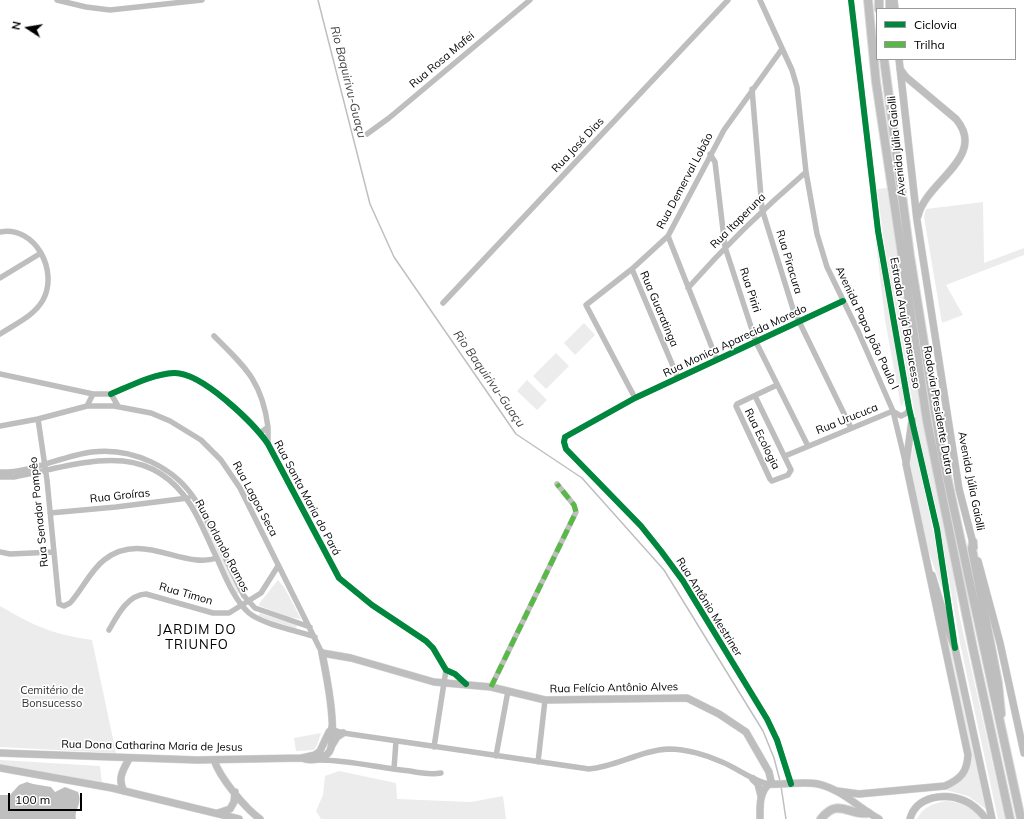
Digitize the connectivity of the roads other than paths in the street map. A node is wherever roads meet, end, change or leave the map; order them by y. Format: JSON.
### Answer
{"nodes":[{"id":1,"x":57,"y":0,"type":"edge"},
{"id":2,"x":202,"y":0,"type":"edge"},
{"id":3,"x":530,"y":0,"type":"edge"},
{"id":4,"x":728,"y":0,"type":"edge"},
{"id":5,"x":760,"y":0,"type":"edge"},
{"id":6,"x":850,"y":0,"type":"edge"},
{"id":7,"x":868,"y":0,"type":"edge"},
{"id":8,"x":782,"y":49,"type":"junction"},
{"id":9,"x":885,"y":60,"type":"edge"},
{"id":10,"x":899,"y":60,"type":"edge"},
{"id":11,"x":900,"y":69,"type":"junction"},
{"id":12,"x":752,"y":89,"type":"junction"},
{"id":13,"x":367,"y":134,"type":"dead end"},
{"id":14,"x":710,"y":154,"type":"junction"},
{"id":15,"x":806,"y":172,"type":"junction"},
{"id":16,"x":762,"y":209,"type":"junction"},
{"id":17,"x":917,"y":220,"type":"junction"},
{"id":18,"x":0,"y":232,"type":"edge"},
{"id":19,"x":668,"y":236,"type":"junction"},
{"id":20,"x":725,"y":246,"type":"junction"},
{"id":21,"x":41,"y":253,"type":"junction"},
{"id":22,"x":632,"y":269,"type":"junction"},
{"id":23,"x":0,"y":278,"type":"edge"},
{"id":24,"x":688,"y":288,"type":"junction"},
{"id":25,"x":843,"y":301,"type":"junction"},
{"id":26,"x":443,"y":303,"type":"dead end"},
{"id":27,"x":798,"y":322,"type":"junction"},
{"id":28,"x":0,"y":334,"type":"edge"},
{"id":29,"x":214,"y":336,"type":"dead end"},
{"id":30,"x":756,"y":342,"type":"junction"},
{"id":31,"x":717,"y":360,"type":"junction"},
{"id":32,"x":0,"y":374,"type":"edge"},
{"id":33,"x":678,"y":378,"type":"junction"},
{"id":34,"x":778,"y":385,"type":"junction"},
{"id":35,"x":93,"y":394,"type":"junction"},
{"id":36,"x":111,"y":394,"type":"junction"},
{"id":37,"x":755,"y":396,"type":"junction"},
{"id":38,"x":635,"y":398,"type":"junction"},
{"id":39,"x":87,"y":406,"type":"junction"},
{"id":40,"x":118,"y":406,"type":"junction"},
{"id":41,"x":909,"y":408,"type":"junction"},
{"id":42,"x":893,"y":411,"type":"junction"},
{"id":43,"x":38,"y":419,"type":"junction"},
{"id":44,"x":912,"y":420,"type":"junction"},
{"id":45,"x":0,"y":426,"type":"edge"},
{"id":46,"x":268,"y":426,"type":"junction"},
{"id":47,"x":851,"y":428,"type":"junction"},
{"id":48,"x":260,"y":433,"type":"junction"},
{"id":49,"x":564,"y":442,"type":"joint"},
{"id":50,"x":268,"y":444,"type":"junction"},
{"id":51,"x":808,"y":446,"type":"junction"},
{"id":52,"x":785,"y":456,"type":"junction"},
{"id":53,"x":45,"y":464,"type":"junction"},
{"id":54,"x":906,"y":464,"type":"junction"},
{"id":55,"x":46,"y":471,"type":"junction"},
{"id":56,"x":0,"y":472,"type":"edge"},
{"id":57,"x":0,"y":478,"type":"edge"},
{"id":58,"x":557,"y":484,"type":"dead end"},
{"id":59,"x":192,"y":496,"type":"junction"},
{"id":60,"x":186,"y":499,"type":"junction"},
{"id":61,"x":50,"y":513,"type":"junction"},
{"id":62,"x":973,"y":542,"type":"junction"},
{"id":63,"x":0,"y":552,"type":"edge"},
{"id":64,"x":54,"y":552,"type":"junction"},
{"id":65,"x":218,"y":558,"type":"junction"},
{"id":66,"x":928,"y":565,"type":"junction"},
{"id":67,"x":278,"y":566,"type":"junction"},
{"id":68,"x":249,"y":602,"type":"junction"},
{"id":69,"x":243,"y":606,"type":"junction"},
{"id":70,"x":310,"y":627,"type":"junction"},
{"id":71,"x":109,"y":630,"type":"dead end"},
{"id":72,"x":314,"y":637,"type":"junction"},
{"id":73,"x":955,"y":648,"type":"junction"},
{"id":74,"x":322,"y":652,"type":"junction"},
{"id":75,"x":446,"y":670,"type":"junction"},
{"id":76,"x":443,"y":683,"type":"junction"},
{"id":77,"x":466,"y":684,"type":"junction"},
{"id":78,"x":491,"y":688,"type":"junction"},
{"id":79,"x":508,"y":691,"type":"junction"},
{"id":80,"x":545,"y":700,"type":"junction"},
{"id":81,"x":1000,"y":725,"type":"junction"},
{"id":82,"x":331,"y":726,"type":"junction"},
{"id":83,"x":343,"y":733,"type":"junction"},
{"id":84,"x":396,"y":741,"type":"junction"},
{"id":85,"x":1023,"y":744,"type":"edge"},
{"id":86,"x":331,"y":747,"type":"junction"},
{"id":87,"x":434,"y":747,"type":"junction"},
{"id":88,"x":0,"y":753,"type":"edge"},
{"id":89,"x":1024,"y":753,"type":"edge"},
{"id":90,"x":496,"y":756,"type":"junction"},
{"id":91,"x":302,"y":758,"type":"junction"},
{"id":92,"x":129,"y":759,"type":"junction"},
{"id":93,"x":214,"y":760,"type":"junction"},
{"id":94,"x":318,"y":760,"type":"junction"},
{"id":95,"x":339,"y":760,"type":"junction"},
{"id":96,"x":538,"y":762,"type":"junction"},
{"id":97,"x":0,"y":768,"type":"edge"},
{"id":98,"x":394,"y":770,"type":"junction"},
{"id":99,"x":441,"y":773,"type":"dead end"},
{"id":100,"x":753,"y":779,"type":"junction"},
{"id":101,"x":772,"y":784,"type":"junction"},
{"id":102,"x":788,"y":784,"type":"junction"},
{"id":103,"x":124,"y":791,"type":"junction"},
{"id":104,"x":837,"y":791,"type":"junction"},
{"id":105,"x":235,"y":792,"type":"junction"},
{"id":106,"x":761,"y":796,"type":"junction"},
{"id":107,"x":216,"y":813,"type":"junction"},
{"id":108,"x":868,"y":813,"type":"junction"},
{"id":109,"x":239,"y":819,"type":"edge"},
{"id":110,"x":260,"y":819,"type":"edge"},
{"id":111,"x":760,"y":819,"type":"edge"},
{"id":112,"x":821,"y":819,"type":"edge"},
{"id":113,"x":879,"y":819,"type":"edge"},
{"id":114,"x":910,"y":819,"type":"edge"},
{"id":115,"x":986,"y":819,"type":"edge"},
{"id":116,"x":992,"y":819,"type":"edge"},
{"id":117,"x":1010,"y":819,"type":"edge"},
{"id":118,"x":1021,"y":819,"type":"edge"}],
"edges":[{"from":1,"to":2,"type":"street"},
{"from":3,"to":13,"type":"street","name":"Rua Rosa Mafei"},
{"from":4,"to":26,"type":"street","name":"Rua José Dias"},
{"from":5,"to":8,"type":"street","name":"Avenida Papa João Paulo I"},
{"from":6,"to":41,"type":"street","name":"Estrada Arujá Bonsucesso"},
{"from":7,"to":117,"type":"highway","name":"Rodovia Presidente Dutra"},
{"from":8,"to":12,"type":"street","name":"Rua Demerval Lobão"},
{"from":8,"to":15,"type":"street","name":"Avenida Papa João Paulo I"},
{"from":9,"to":81,"type":"highway","name":"Rodovia Presidente Dutra"},
{"from":10,"to":11,"type":"main road","name":"Avenida Júlia Gaiolli"},
{"from":11,"to":17,"type":"main road","name":"Avenida Júlia Gaiolli"},
{"from":11,"to":17,"type":"main road","name":"Avenida Júlia Gaiolli"},
{"from":12,"to":14,"type":"street","name":"Rua Demerval Lobão"},
{"from":12,"to":16,"type":"street","name":"Rua Piracura"},
{"from":14,"to":19,"type":"street","name":"Rua Demerval Lobão"},
{"from":14,"to":20,"type":"street","name":"Rua Piriri"},
{"from":15,"to":16,"type":"street","name":"Rua Itaperuna"},
{"from":15,"to":25,"type":"street","name":"Avenida Papa João Paulo I"},
{"from":16,"to":20,"type":"street","name":"Rua Itaperuna"},
{"from":16,"to":27,"type":"street","name":"Rua Piracura"},
{"from":17,"to":62,"type":"main road","name":"Avenida Júlia Gaiolli"},
{"from":18,"to":21,"type":"street"},
{"from":19,"to":22,"type":"street","name":"Rua Demerval Lobão"},
{"from":19,"to":24,"type":"street"},
{"from":20,"to":24,"type":"street","name":"Rua Itaperuna"},
{"from":20,"to":30,"type":"street","name":"Rua Piriri"},
{"from":21,"to":23,"type":"street"},
{"from":21,"to":28,"type":"street"},
{"from":22,"to":33,"type":"street","name":"Rua Guaratinga"},
{"from":22,"to":38,"type":"street","name":"Rua Demerval Lobão"},
{"from":24,"to":31,"type":"street"},
{"from":25,"to":27,"type":"street","name":"Rua Monica Aparecida Moredo"},
{"from":25,"to":42,"type":"street","name":"Avenida Papa João Paulo I"},
{"from":27,"to":30,"type":"street","name":"Rua Monica Aparecida Moredo"},
{"from":27,"to":47,"type":"street","name":"Rua Piracura"},
{"from":29,"to":46,"type":"street"},
{"from":30,"to":31,"type":"street","name":"Rua Monica Aparecida Moredo"},
{"from":30,"to":34,"type":"street","name":"Rua Piriri"},
{"from":31,"to":33,"type":"street","name":"Rua Monica Aparecida Moredo"},
{"from":32,"to":35,"type":"street"},
{"from":33,"to":38,"type":"street","name":"Rua Monica Aparecida Moredo"},
{"from":34,"to":37,"type":"street"},
{"from":34,"to":51,"type":"street","name":"Rua Piriri"},
{"from":35,"to":36,"type":"street"},
{"from":35,"to":39,"type":"street"},
{"from":36,"to":40,"type":"street"},
{"from":36,"to":48,"type":"street","name":"Rua Santa Maria do Pará"},
{"from":37,"to":52,"type":"street"},
{"from":37,"to":52,"type":"street","name":"Rua Ecologia"},
{"from":38,"to":49,"type":"street","name":"Rua Monica Aparecida Moredo"},
{"from":39,"to":40,"type":"street","name":"Rua Lagoa Seca"},
{"from":39,"to":43,"type":"street","name":"Rua Lagoa Seca"},
{"from":40,"to":67,"type":"street","name":"Rua Lagoa Seca"},
{"from":41,"to":42,"type":"street","name":"Rua Urucuca"},
{"from":41,"to":44,"type":"street","name":"Estrada Arujá Bonsucesso"},
{"from":42,"to":47,"type":"street","name":"Rua Urucuca"},
{"from":42,"to":54,"type":"street","name":"Avenida Papa João Paulo I"},
{"from":43,"to":45,"type":"street","name":"Rua Lagoa Seca"},
{"from":43,"to":53,"type":"street","name":"Rua Senador Pompêo"},
{"from":44,"to":54,"type":"main road"},
{"from":44,"to":73,"type":"street","name":"Estrada Arujá Bonsucesso"},
{"from":46,"to":48,"type":"street"},
{"from":46,"to":50,"type":"street"},
{"from":47,"to":51,"type":"street","name":"Rua Urucuca"},
{"from":48,"to":50,"type":"street","name":"Rua Santa Maria do Pará"},
{"from":49,"to":102,"type":"street","name":"Rua Antônio Mestriner"},
{"from":50,"to":75,"type":"street","name":"Rua Santa Maria do Pará"},
{"from":51,"to":52,"type":"street","name":"Rua Urucuca"},
{"from":53,"to":55,"type":"street","name":"Rua Senador Pompêo"},
{"from":53,"to":56,"type":"street","name":"Rua Orlando Ramos"},
{"from":53,"to":59,"type":"street","name":"Rua Orlando Ramos"},
{"from":54,"to":66,"type":"main road","name":"Avenida Papa João Paulo I"},
{"from":55,"to":57,"type":"street","name":"Rua Orlando Ramos"},
{"from":55,"to":60,"type":"street","name":"Rua Orlando Ramos"},
{"from":55,"to":61,"type":"street","name":"Rua Senador Pompêo"},
{"from":58,"to":78,"type":"street"},
{"from":59,"to":60,"type":"street","name":"Rua Groíras"},
{"from":59,"to":68,"type":"street","name":"Rua Orlando Ramos"},
{"from":60,"to":61,"type":"street","name":"Rua Groíras"},
{"from":60,"to":65,"type":"street","name":"Rua Orlando Ramos"},
{"from":61,"to":64,"type":"street","name":"Rua Senador Pompêo"},
{"from":62,"to":81,"type":"highway"},
{"from":62,"to":85,"type":"main road","name":"Avenida Júlia Gaiolli"},
{"from":63,"to":64,"type":"street"},
{"from":64,"to":65,"type":"street","name":"Rua Senador Pompêo"},
{"from":65,"to":69,"type":"street","name":"Rua Orlando Ramos"},
{"from":66,"to":73,"type":"main road"},
{"from":66,"to":104,"type":"main road","name":"Avenida Papa João Paulo I"},
{"from":67,"to":68,"type":"street","name":"Rua Timon"},
{"from":67,"to":70,"type":"street","name":"Rua Lagoa Seca"},
{"from":68,"to":69,"type":"street","name":"Rua Timon"},
{"from":68,"to":70,"type":"street","name":"Rua Orlando Ramos"},
{"from":69,"to":71,"type":"street","name":"Rua Timon"},
{"from":69,"to":72,"type":"street","name":"Rua Orlando Ramos"},
{"from":70,"to":72,"type":"street","name":"Rua Lagoa Seca"},
{"from":72,"to":74,"type":"street","name":"Rua Lagoa Seca"},
{"from":73,"to":116,"type":"main road"},
{"from":74,"to":76,"type":"main road","name":"Rua Felício Antônio Alves"},
{"from":74,"to":82,"type":"main road","name":"Rua Lagoa Seca"},
{"from":75,"to":76,"type":"street"},
{"from":75,"to":77,"type":"street","name":"Rua Santa Maria do Pará"},
{"from":76,"to":77,"type":"main road","name":"Rua Felício Antônio Alves"},
{"from":76,"to":87,"type":"street"},
{"from":77,"to":78,"type":"main road","name":"Rua Felício Antônio Alves"},
{"from":78,"to":79,"type":"main road","name":"Rua Felício Antônio Alves"},
{"from":79,"to":80,"type":"main road","name":"Rua Felício Antônio Alves"},
{"from":79,"to":90,"type":"street"},
{"from":80,"to":96,"type":"street"},
{"from":80,"to":101,"type":"main road","name":"Rua Felício Antônio Alves"},
{"from":81,"to":118,"type":"highway","name":"Rodovia Presidente Dutra"},
{"from":82,"to":83,"type":"street"},
{"from":82,"to":86,"type":"main road"},
{"from":82,"to":91,"type":"main road","name":"Rua Dona Catharina Maria de Jesus"},
{"from":83,"to":84,"type":"street"},
{"from":83,"to":86,"type":"main road"},
{"from":84,"to":87,"type":"street"},
{"from":84,"to":98,"type":"street"},
{"from":85,"to":89,"type":"main road","name":"Avenida Júlia Gaiolli"},
{"from":86,"to":94,"type":"main road"},
{"from":86,"to":95,"type":"street"},
{"from":87,"to":90,"type":"street"},
{"from":88,"to":92,"type":"main road","name":"Rua Dona Catharina Maria de Jesus"},
{"from":90,"to":96,"type":"street"},
{"from":91,"to":93,"type":"main road","name":"Rua Dona Catharina Maria de Jesus"},
{"from":91,"to":94,"type":"main road","name":"Rua Dona Catharina Maria de Jesus"},
{"from":92,"to":93,"type":"main road","name":"Rua Dona Catharina Maria de Jesus"},
{"from":92,"to":103,"type":"main road"},
{"from":93,"to":105,"type":"main road"},
{"from":94,"to":95,"type":"street","name":"Rua Dona Catharina Maria de Jesus"},
{"from":95,"to":98,"type":"street","name":"Rua Dona Catharina Maria de Jesus"},
{"from":96,"to":100,"type":"street"},
{"from":97,"to":103,"type":"main road"},
{"from":98,"to":99,"type":"street","name":"Rua Dona Catharina Maria de Jesus"},
{"from":100,"to":101,"type":"street"},
{"from":100,"to":106,"type":"main road"},
{"from":101,"to":102,"type":"main road"},
{"from":101,"to":106,"type":"main road"},
{"from":102,"to":104,"type":"main road"},
{"from":103,"to":107,"type":"main road"},
{"from":104,"to":108,"type":"main road"},
{"from":105,"to":107,"type":"main road"},
{"from":105,"to":110,"type":"main road"},
{"from":106,"to":111,"type":"main road"},
{"from":107,"to":109,"type":"main road"},
{"from":108,"to":112,"type":"highway"},
{"from":108,"to":113,"type":"main road"},
{"from":114,"to":115,"type":"main road"}]}
